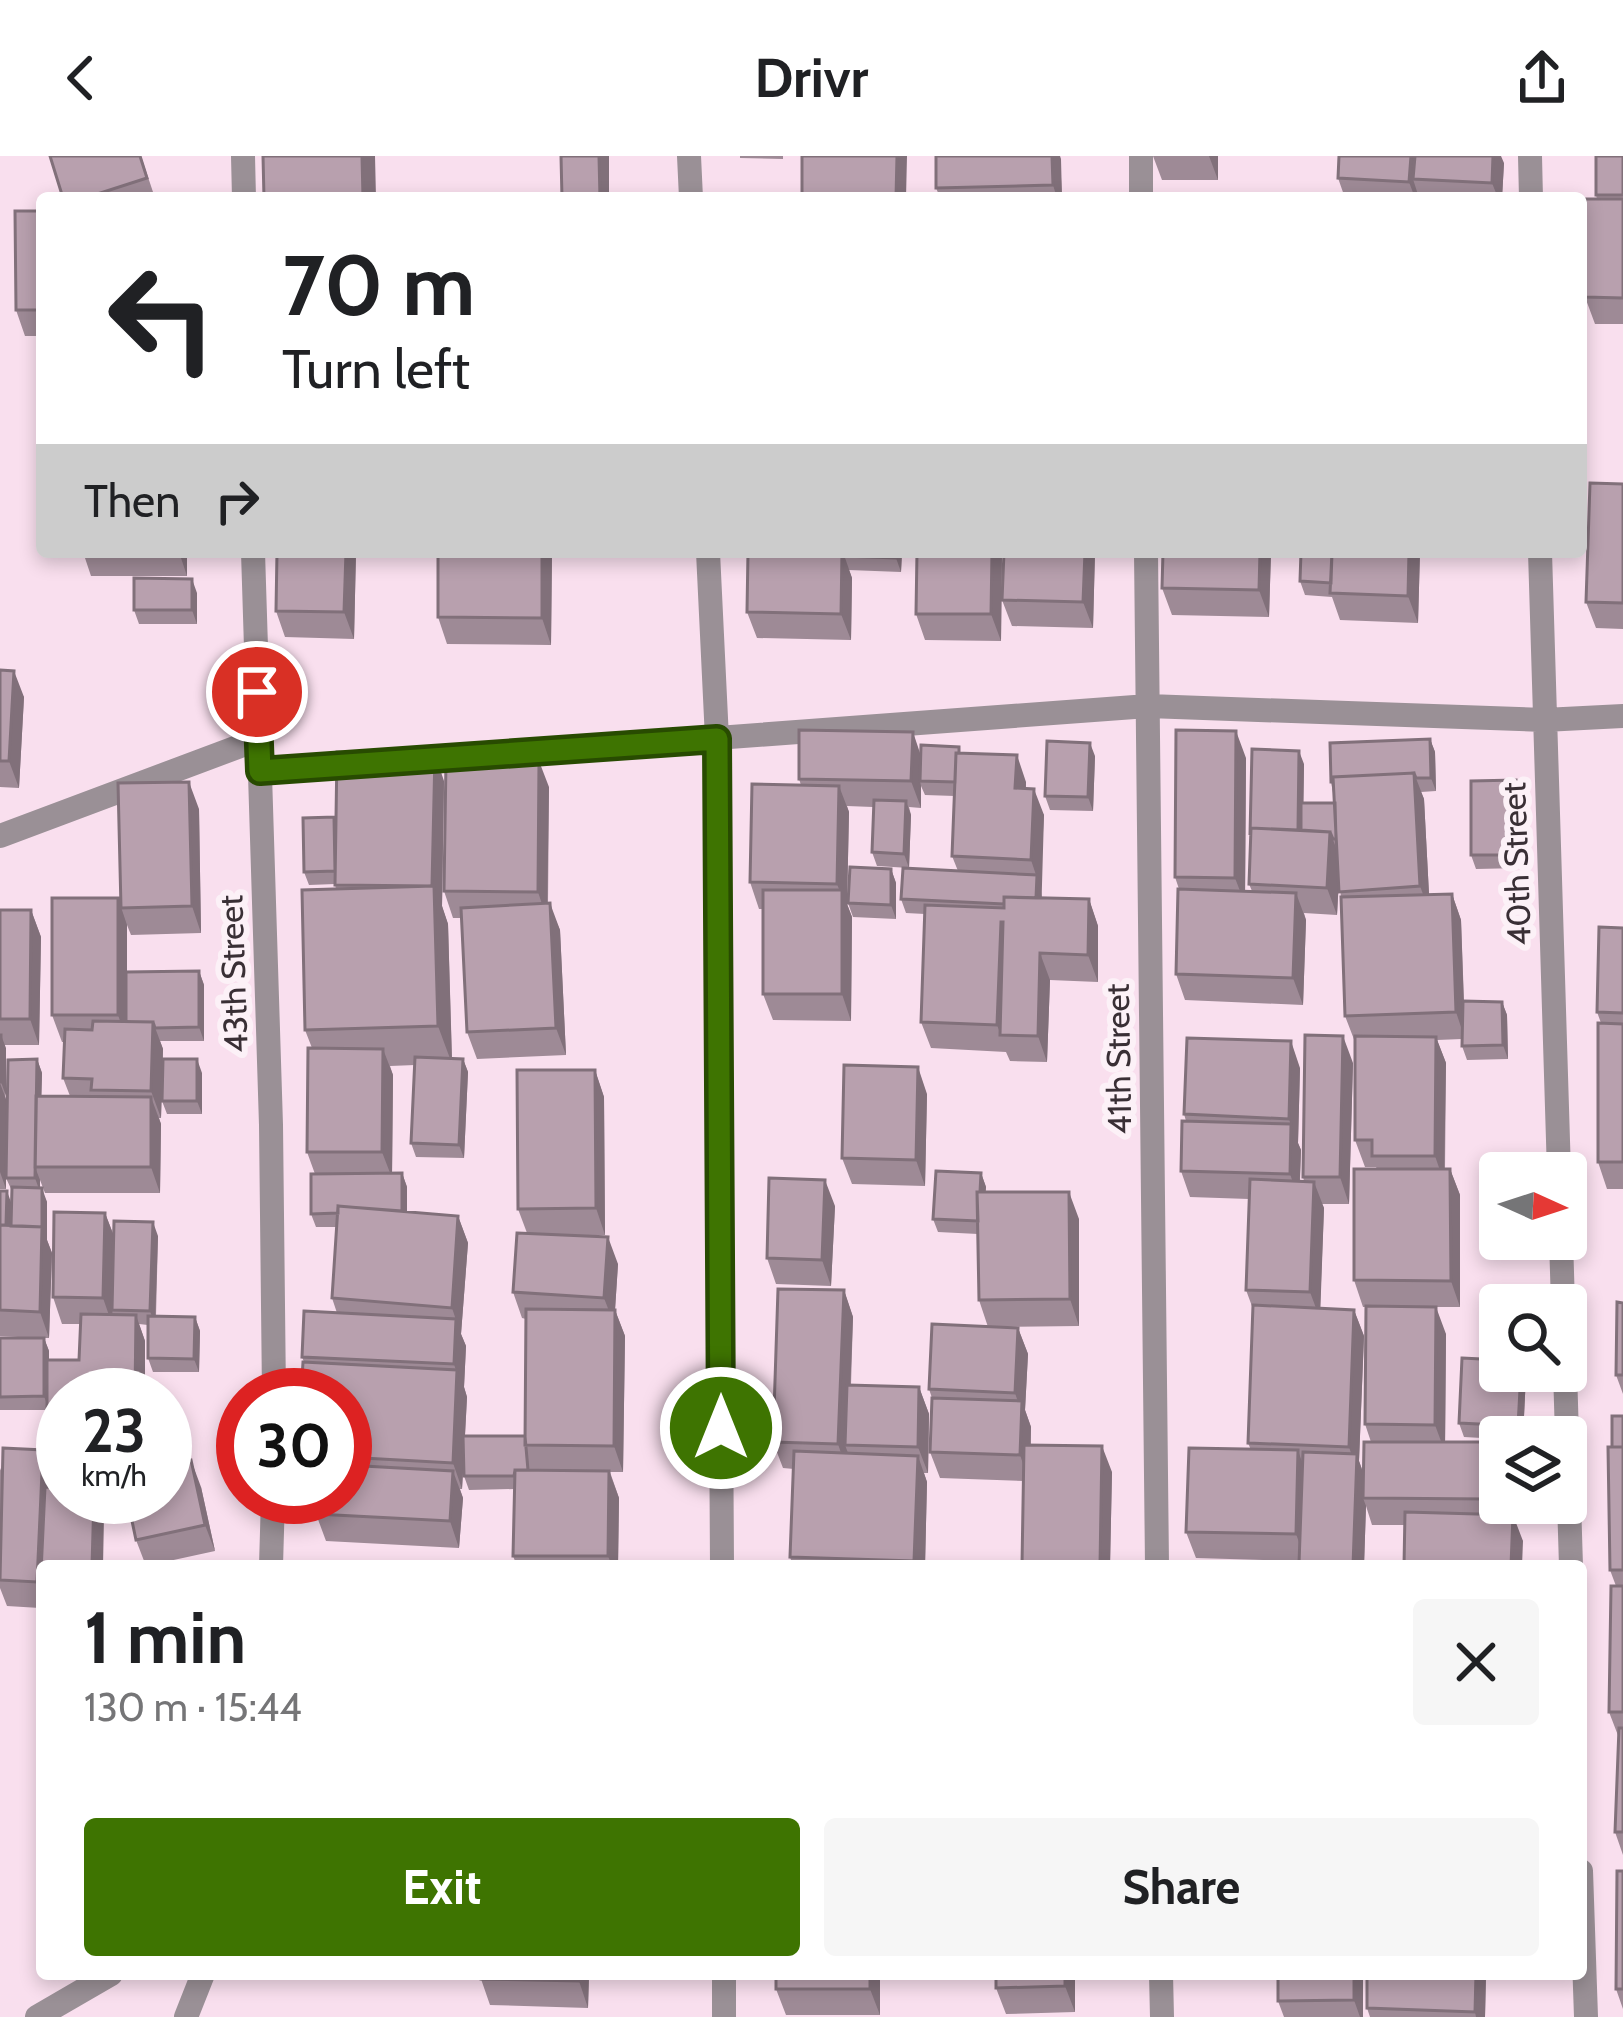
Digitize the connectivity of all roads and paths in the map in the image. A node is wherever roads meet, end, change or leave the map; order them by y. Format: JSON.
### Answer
{"nodes":[{"id":1,"x":242,"y":156,"type":"edge"},
{"id":2,"x":689,"y":156,"type":"edge"},
{"id":3,"x":1141,"y":156,"type":"edge"},
{"id":4,"x":1530,"y":156,"type":"edge"},
{"id":5,"x":244,"y":192,"type":"edge"},
{"id":6,"x":691,"y":192,"type":"edge"},
{"id":7,"x":1142,"y":192,"type":"edge"},
{"id":8,"x":1531,"y":192,"type":"edge"},
{"id":9,"x":254,"y":558,"type":"edge"},
{"id":10,"x":708,"y":558,"type":"edge"},
{"id":11,"x":1146,"y":558,"type":"edge"},
{"id":12,"x":1540,"y":558,"type":"edge"},
{"id":13,"x":1148,"y":706,"type":"junction"},
{"id":14,"x":1623,"y":716,"type":"edge"},
{"id":15,"x":1544,"y":720,"type":"junction"},
{"id":16,"x":259,"y":739,"type":"junction"},
{"id":17,"x":717,"y":739,"type":"junction"},
{"id":18,"x":260,"y":771,"type":"junction"},
{"id":19,"x":0,"y":836,"type":"edge"},
{"id":20,"x":1558,"y":1152,"type":"edge"},
{"id":21,"x":274,"y":1368,"type":"edge"},
{"id":22,"x":1566,"y":1392,"type":"edge"},
{"id":23,"x":272,"y":1524,"type":"edge"},
{"id":24,"x":271,"y":1560,"type":"edge"},
{"id":25,"x":722,"y":1560,"type":"edge"},
{"id":26,"x":1157,"y":1560,"type":"edge"},
{"id":27,"x":1571,"y":1560,"type":"edge"},
{"id":28,"x":101,"y":1980,"type":"edge"},
{"id":29,"x":201,"y":1980,"type":"edge"},
{"id":30,"x":724,"y":1980,"type":"edge"},
{"id":31,"x":1161,"y":1980,"type":"edge"},
{"id":32,"x":1585,"y":1980,"type":"edge"},
{"id":33,"x":37,"y":2017,"type":"edge"},
{"id":34,"x":186,"y":2017,"type":"edge"},
{"id":35,"x":724,"y":2017,"type":"edge"},
{"id":36,"x":1162,"y":2017,"type":"edge"},
{"id":37,"x":1586,"y":2017,"type":"edge"}],
"edges":[{"from":1,"to":5,"type":"street"},
{"from":2,"to":6,"type":"street"},
{"from":3,"to":7,"type":"street"},
{"from":4,"to":8,"type":"street"},
{"from":9,"to":16,"type":"street","name":"43th Street"},
{"from":10,"to":17,"type":"street"},
{"from":11,"to":13,"type":"street","name":"41th Street"},
{"from":12,"to":15,"type":"street","name":"40th Street"},
{"from":13,"to":15,"type":"street"},
{"from":13,"to":17,"type":"street"},
{"from":13,"to":26,"type":"street","name":"41th Street"},
{"from":14,"to":15,"type":"street"},
{"from":15,"to":20,"type":"street","name":"40th Street"},
{"from":16,"to":18,"type":"street","name":"43th Street"},
{"from":16,"to":19,"type":"street"},
{"from":17,"to":18,"type":"street"},
{"from":17,"to":25,"type":"street"},
{"from":18,"to":21,"type":"street","name":"43th Street"},
{"from":22,"to":27,"type":"street"},
{"from":23,"to":24,"type":"street"},
{"from":28,"to":33,"type":"street"},
{"from":29,"to":34,"type":"street"},
{"from":30,"to":35,"type":"street"},
{"from":31,"to":36,"type":"street"},
{"from":32,"to":37,"type":"street"}]}
